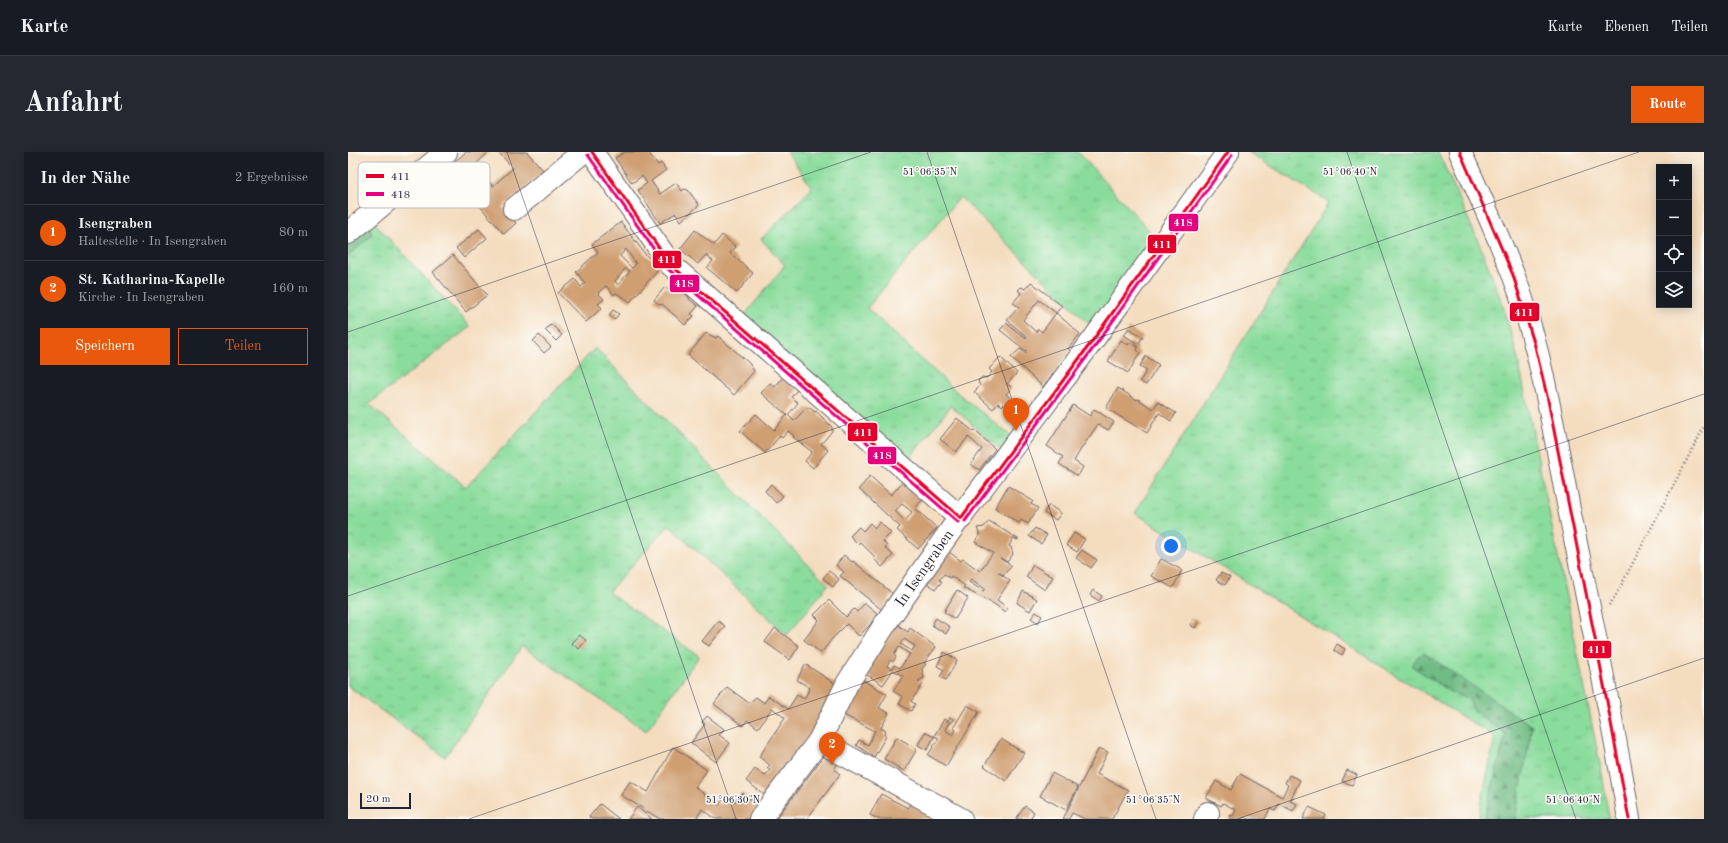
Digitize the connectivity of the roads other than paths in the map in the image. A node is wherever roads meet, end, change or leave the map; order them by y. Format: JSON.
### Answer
{"nodes":[{"id":1,"x":446,"y":152,"type":"edge"},
{"id":2,"x":583,"y":152,"type":"edge"},
{"id":3,"x":592,"y":152,"type":"edge"},
{"id":4,"x":1228,"y":152,"type":"edge"},
{"id":5,"x":1460,"y":152,"type":"edge"},
{"id":6,"x":434,"y":162,"type":"edge"},
{"id":7,"x":378,"y":208,"type":"edge"},
{"id":8,"x":514,"y":209,"type":"dead end"},
{"id":9,"x":348,"y":233,"type":"edge"},
{"id":10,"x":960,"y":518,"type":"junction"},
{"id":11,"x":819,"y":741,"type":"junction"},
{"id":12,"x":760,"y":819,"type":"edge"},
{"id":13,"x":961,"y":819,"type":"edge"},
{"id":14,"x":1629,"y":819,"type":"edge"}],
"edges":[{"from":1,"to":6,"type":"street"},
{"from":2,"to":8,"type":"street"},
{"from":3,"to":10,"type":"street"},
{"from":4,"to":10,"type":"street","name":"In Isengraben"},
{"from":5,"to":14,"type":"street"},
{"from":7,"to":9,"type":"street"},
{"from":10,"to":11,"type":"street","name":"In Isengraben"},
{"from":11,"to":12,"type":"street","name":"In Isengraben"},
{"from":11,"to":13,"type":"street"}]}
